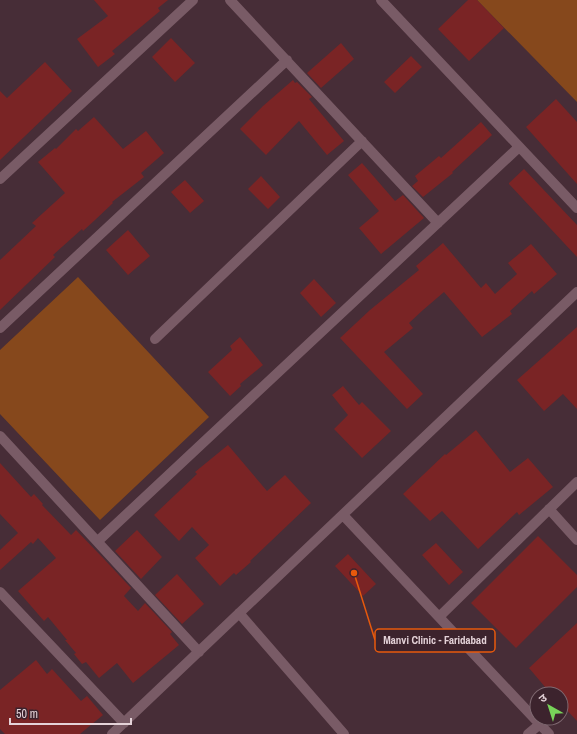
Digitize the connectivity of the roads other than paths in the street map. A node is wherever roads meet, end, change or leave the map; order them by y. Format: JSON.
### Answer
{"nodes":[{"id":1,"x":193,"y":0,"type":"edge"},
{"id":2,"x":230,"y":0,"type":"edge"},
{"id":3,"x":381,"y":0,"type":"edge"},
{"id":4,"x":287,"y":60,"type":"junction"},
{"id":5,"x":362,"y":141,"type":"junction"},
{"id":6,"x":519,"y":147,"type":"junction"},
{"id":7,"x":0,"y":180,"type":"edge"},
{"id":8,"x":577,"y":208,"type":"edge"},
{"id":9,"x":438,"y":223,"type":"junction"},
{"id":10,"x":577,"y":292,"type":"edge"},
{"id":11,"x":0,"y":328,"type":"edge"},
{"id":12,"x":155,"y":339,"type":"dead end"},
{"id":13,"x":0,"y":436,"type":"edge"},
{"id":14,"x":577,"y":482,"type":"edge"},
{"id":15,"x":549,"y":509,"type":"junction"},
{"id":16,"x":343,"y":515,"type":"junction"},
{"id":17,"x":577,"y":540,"type":"edge"},
{"id":18,"x":98,"y":542,"type":"junction"},
{"id":19,"x":0,"y":592,"type":"edge"},
{"id":20,"x":239,"y":613,"type":"junction"},
{"id":21,"x":439,"y":617,"type":"junction"},
{"id":22,"x":199,"y":652,"type":"junction"},
{"id":23,"x":529,"y":712,"type":"edge"},
{"id":24,"x":124,"y":723,"type":"junction"},
{"id":25,"x":538,"y":726,"type":"edge"},
{"id":26,"x":542,"y":726,"type":"edge"},
{"id":27,"x":112,"y":734,"type":"edge"},
{"id":28,"x":344,"y":734,"type":"edge"},
{"id":29,"x":528,"y":734,"type":"edge"},
{"id":30,"x":549,"y":734,"type":"edge"}],
"edges":[{"from":1,"to":7,"type":"street"},
{"from":2,"to":4,"type":"street"},
{"from":3,"to":6,"type":"street"},
{"from":4,"to":5,"type":"street"},
{"from":4,"to":11,"type":"street"},
{"from":5,"to":9,"type":"street"},
{"from":5,"to":12,"type":"street"},
{"from":6,"to":8,"type":"street"},
{"from":6,"to":9,"type":"street"},
{"from":9,"to":18,"type":"street"},
{"from":10,"to":16,"type":"street"},
{"from":13,"to":18,"type":"street"},
{"from":14,"to":15,"type":"street"},
{"from":15,"to":17,"type":"street"},
{"from":15,"to":21,"type":"street"},
{"from":16,"to":20,"type":"street"},
{"from":16,"to":21,"type":"street"},
{"from":18,"to":22,"type":"street"},
{"from":19,"to":24,"type":"street"},
{"from":20,"to":22,"type":"street"},
{"from":20,"to":28,"type":"street"},
{"from":21,"to":23,"type":"street"},
{"from":22,"to":24,"type":"street"},
{"from":24,"to":27,"type":"street"},
{"from":25,"to":29,"type":"street"},
{"from":26,"to":30,"type":"street"}]}
